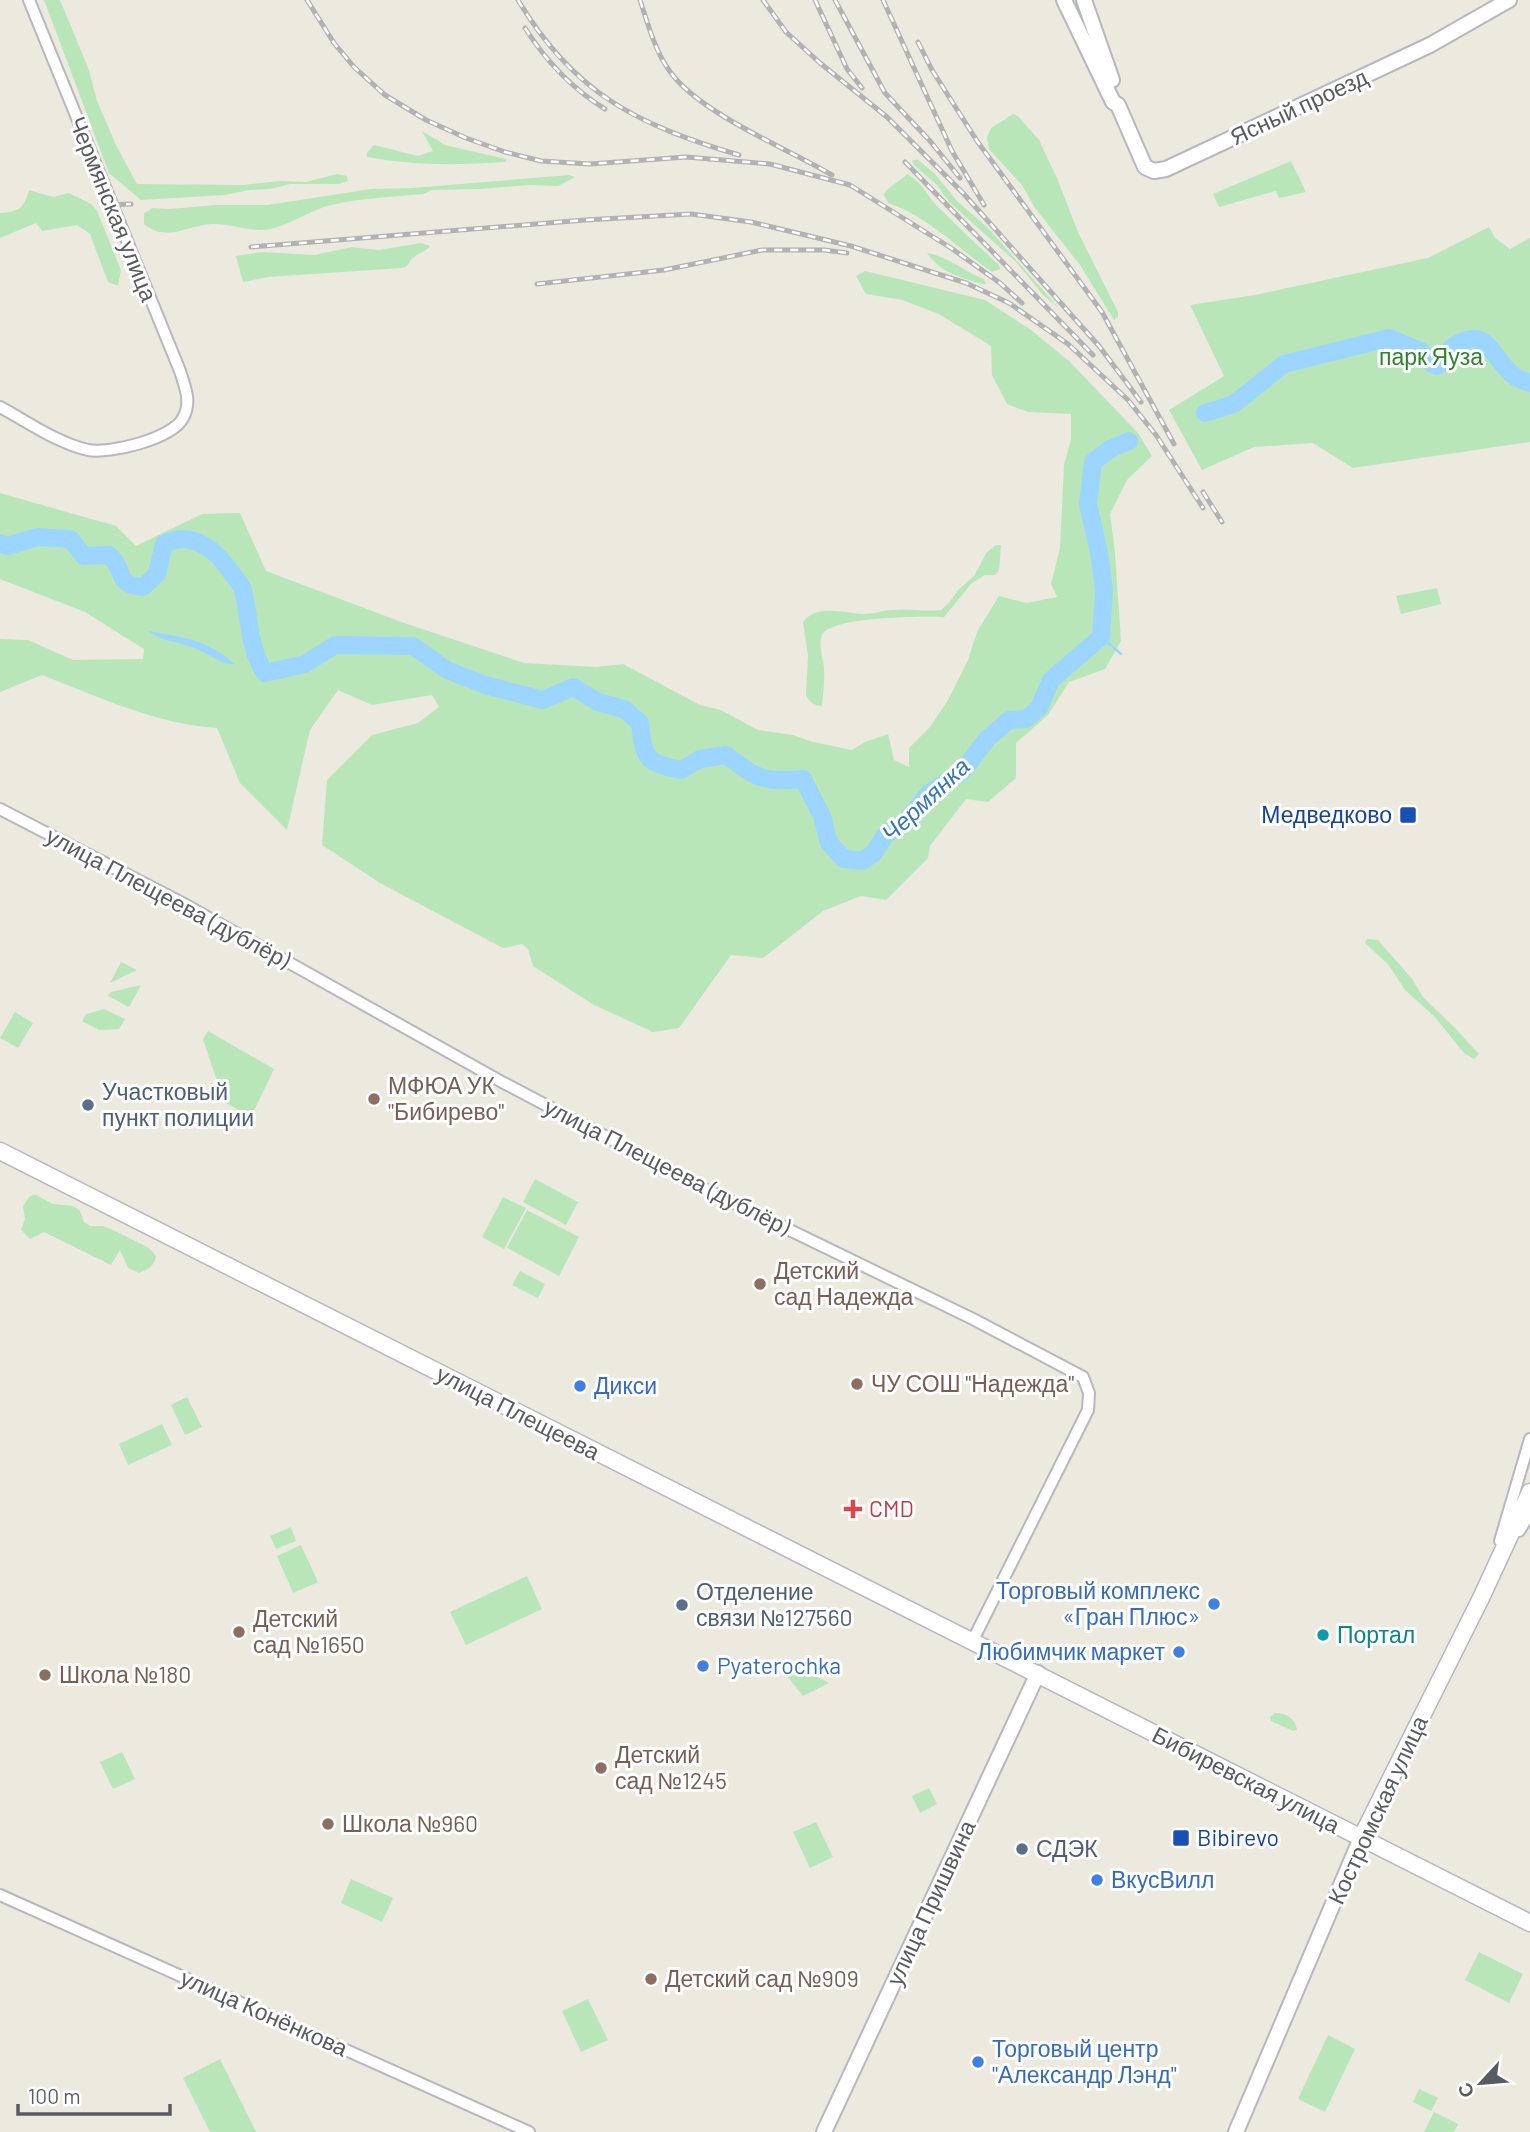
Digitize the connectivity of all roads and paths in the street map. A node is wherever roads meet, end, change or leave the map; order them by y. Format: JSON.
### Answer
{"nodes":[{"id":1,"x":29,"y":0,"type":"edge"},
{"id":2,"x":1065,"y":0,"type":"edge"},
{"id":3,"x":1084,"y":0,"type":"edge"},
{"id":4,"x":1509,"y":0,"type":"edge"},
{"id":5,"x":1118,"y":105,"type":"junction"},
{"id":6,"x":0,"y":407,"type":"edge"},
{"id":7,"x":0,"y":809,"type":"edge"},
{"id":8,"x":0,"y":1151,"type":"edge"},
{"id":9,"x":1530,"y":1440,"type":"edge"},
{"id":10,"x":1530,"y":1492,"type":"edge"},
{"id":11,"x":1530,"y":1514,"type":"edge"},
{"id":12,"x":1496,"y":1566,"type":"junction"},
{"id":13,"x":1481,"y":1598,"type":"junction"},
{"id":14,"x":973,"y":1640,"type":"junction"},
{"id":15,"x":1038,"y":1673,"type":"junction"},
{"id":16,"x":1360,"y":1838,"type":"junction"},
{"id":17,"x":0,"y":1895,"type":"edge"},
{"id":18,"x":1530,"y":1923,"type":"edge"},
{"id":19,"x":529,"y":2132,"type":"edge"},
{"id":20,"x":824,"y":2132,"type":"edge"},
{"id":21,"x":1236,"y":2132,"type":"edge"}],
"edges":[{"from":1,"to":6,"type":"street","name":"Чермянская улица"},
{"from":2,"to":5,"type":"street"},
{"from":3,"to":5,"type":"street"},
{"from":4,"to":5,"type":"street","name":"Ясный проезд"},
{"from":7,"to":14,"type":"street","name":"улица Плещеева (дублёр)"},
{"from":8,"to":14,"type":"main road","name":"улица Плещеева"},
{"from":9,"to":13,"type":"street"},
{"from":10,"to":12,"type":"main road","name":"Костромская улица"},
{"from":11,"to":12,"type":"street"},
{"from":12,"to":13,"type":"main road","name":"Костромская улица"},
{"from":13,"to":16,"type":"main road","name":"Костромская улица"},
{"from":14,"to":15,"type":"main road","name":"улица Плещеева"},
{"from":15,"to":16,"type":"main road","name":"Бибиревская улица"},
{"from":15,"to":20,"type":"street","name":"улица Пришвина"},
{"from":16,"to":18,"type":"main road","name":"Бибиревская улица"},
{"from":16,"to":21,"type":"street","name":"Костромская улица"},
{"from":17,"to":19,"type":"street","name":"улица Конёнкова"}]}
